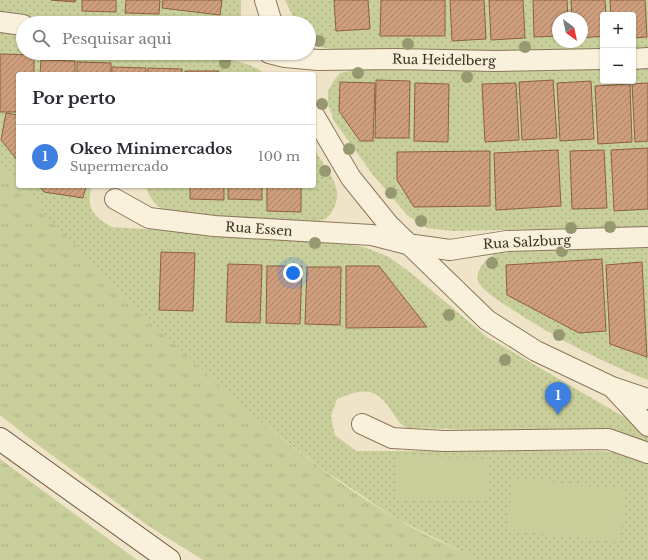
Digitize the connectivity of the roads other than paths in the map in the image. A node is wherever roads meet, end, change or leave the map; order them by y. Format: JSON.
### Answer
{"nodes":[{"id":1,"x":265,"y":0,"type":"edge"},
{"id":2,"x":270,"y":16,"type":"edge"},
{"id":3,"x":0,"y":22,"type":"edge"},
{"id":4,"x":16,"y":24,"type":"edge"},
{"id":5,"x":648,"y":58,"type":"edge"},
{"id":6,"x":600,"y":59,"type":"edge"},
{"id":7,"x":636,"y":59,"type":"edge"},
{"id":8,"x":316,"y":60,"type":"edge"},
{"id":9,"x":316,"y":118,"type":"edge"},
{"id":10,"x":116,"y":199,"type":"dead end"},
{"id":11,"x":648,"y":237,"type":"edge"},
{"id":12,"x":407,"y":244,"type":"junction"},
{"id":13,"x":612,"y":387,"type":"junction"},
{"id":14,"x":648,"y":399,"type":"edge"},
{"id":15,"x":362,"y":424,"type":"dead end"},
{"id":16,"x":648,"y":426,"type":"edge"},
{"id":17,"x":0,"y":440,"type":"edge"},
{"id":18,"x":648,"y":454,"type":"edge"},
{"id":19,"x":169,"y":560,"type":"edge"}],
"edges":[{"from":1,"to":2,"type":"street"},
{"from":3,"to":4,"type":"street"},
{"from":5,"to":7,"type":"street"},
{"from":6,"to":8,"type":"street","name":"Rua Heidelberg"},
{"from":9,"to":12,"type":"street"},
{"from":10,"to":12,"type":"street","name":"Rua Essen"},
{"from":11,"to":12,"type":"street","name":"Rua Salzburg"},
{"from":12,"to":13,"type":"street"},
{"from":13,"to":14,"type":"street"},
{"from":13,"to":16,"type":"street"},
{"from":15,"to":18,"type":"street"},
{"from":17,"to":19,"type":"street"}]}
